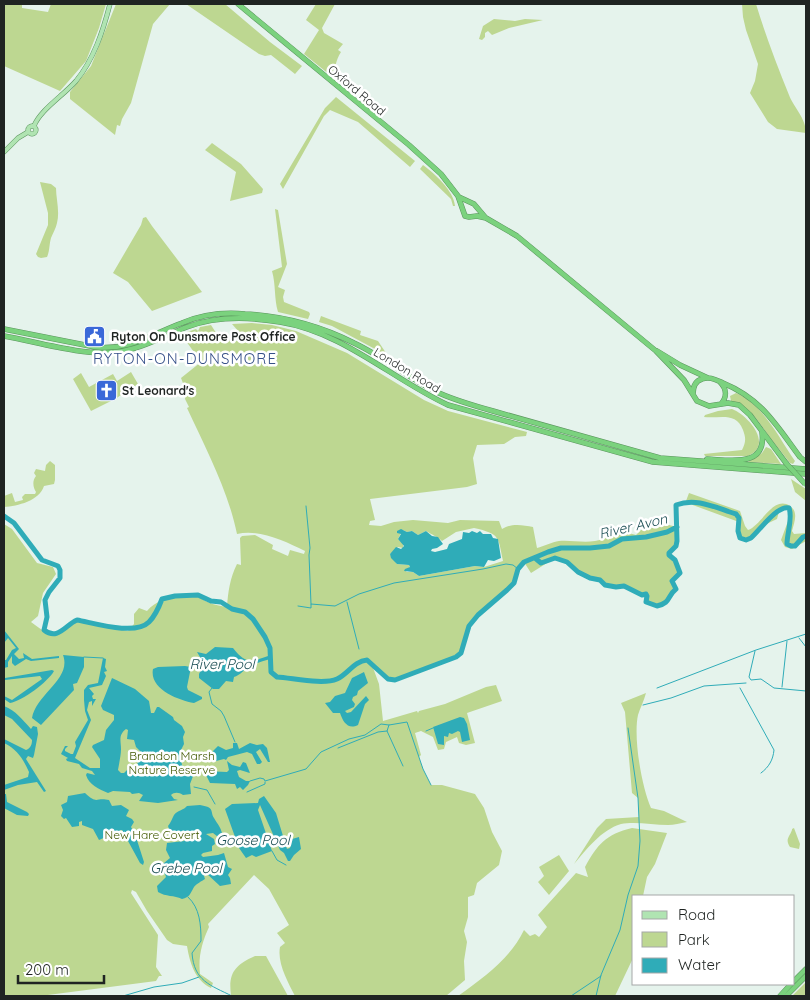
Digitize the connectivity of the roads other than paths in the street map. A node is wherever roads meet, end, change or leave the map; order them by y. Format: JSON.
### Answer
{"nodes":[{"id":1,"x":110,"y":4,"type":"edge"},
{"id":2,"x":238,"y":4,"type":"edge"},
{"id":3,"x":4,"y":152,"type":"edge"},
{"id":4,"x":458,"y":196,"type":"junction"},
{"id":5,"x":469,"y":203,"type":"junction"},
{"id":6,"x":477,"y":208,"type":"junction"},
{"id":7,"x":462,"y":210,"type":"junction"},
{"id":8,"x":474,"y":216,"type":"junction"},
{"id":9,"x":486,"y":218,"type":"junction"},
{"id":10,"x":4,"y":329,"type":"edge"},
{"id":11,"x":4,"y":336,"type":"edge"},
{"id":12,"x":656,"y":351,"type":"junction"},
{"id":13,"x":708,"y":378,"type":"junction"},
{"id":14,"x":719,"y":381,"type":"junction"},
{"id":15,"x":693,"y":396,"type":"junction"},
{"id":16,"x":718,"y":406,"type":"junction"},
{"id":17,"x":762,"y":431,"type":"junction"},
{"id":18,"x":686,"y":461,"type":"junction"},
{"id":19,"x":806,"y":462,"type":"edge"},
{"id":20,"x":806,"y":469,"type":"edge"},
{"id":21,"x":806,"y":474,"type":"edge"},
{"id":22,"x":806,"y":485,"type":"edge"},
{"id":23,"x":806,"y":969,"type":"edge"},
{"id":24,"x":806,"y":976,"type":"edge"},
{"id":25,"x":795,"y":980,"type":"edge"},
{"id":26,"x":790,"y":985,"type":"edge"},
{"id":27,"x":780,"y":996,"type":"edge"},
{"id":28,"x":786,"y":996,"type":"edge"}],
"edges":[{"from":1,"to":3,"type":"main road"},
{"from":2,"to":4,"type":"highway","name":"Oxford Road"},
{"from":4,"to":5,"type":"highway","name":"Oxford Road"},
{"from":4,"to":7,"type":"highway","name":"Oxford Road"},
{"from":5,"to":6,"type":"highway"},
{"from":5,"to":7,"type":"highway"},
{"from":6,"to":8,"type":"highway"},
{"from":6,"to":9,"type":"highway"},
{"from":7,"to":8,"type":"highway"},
{"from":8,"to":9,"type":"highway"},
{"from":9,"to":12,"type":"highway"},
{"from":10,"to":18,"type":"highway","name":"London Road"},
{"from":11,"to":21,"type":"highway","name":"London Road"},
{"from":12,"to":13,"type":"highway"},
{"from":12,"to":15,"type":"highway"},
{"from":13,"to":14,"type":"highway"},
{"from":13,"to":15,"type":"highway"},
{"from":14,"to":16,"type":"highway"},
{"from":14,"to":19,"type":"highway"},
{"from":15,"to":16,"type":"highway"},
{"from":16,"to":17,"type":"highway"},
{"from":17,"to":18,"type":"highway"},
{"from":17,"to":22,"type":"highway","bridge":true},
{"from":18,"to":20,"type":"highway","name":"London Road"},
{"from":23,"to":25,"type":"highway"},
{"from":24,"to":28,"type":"highway"},
{"from":26,"to":27,"type":"highway"}]}
